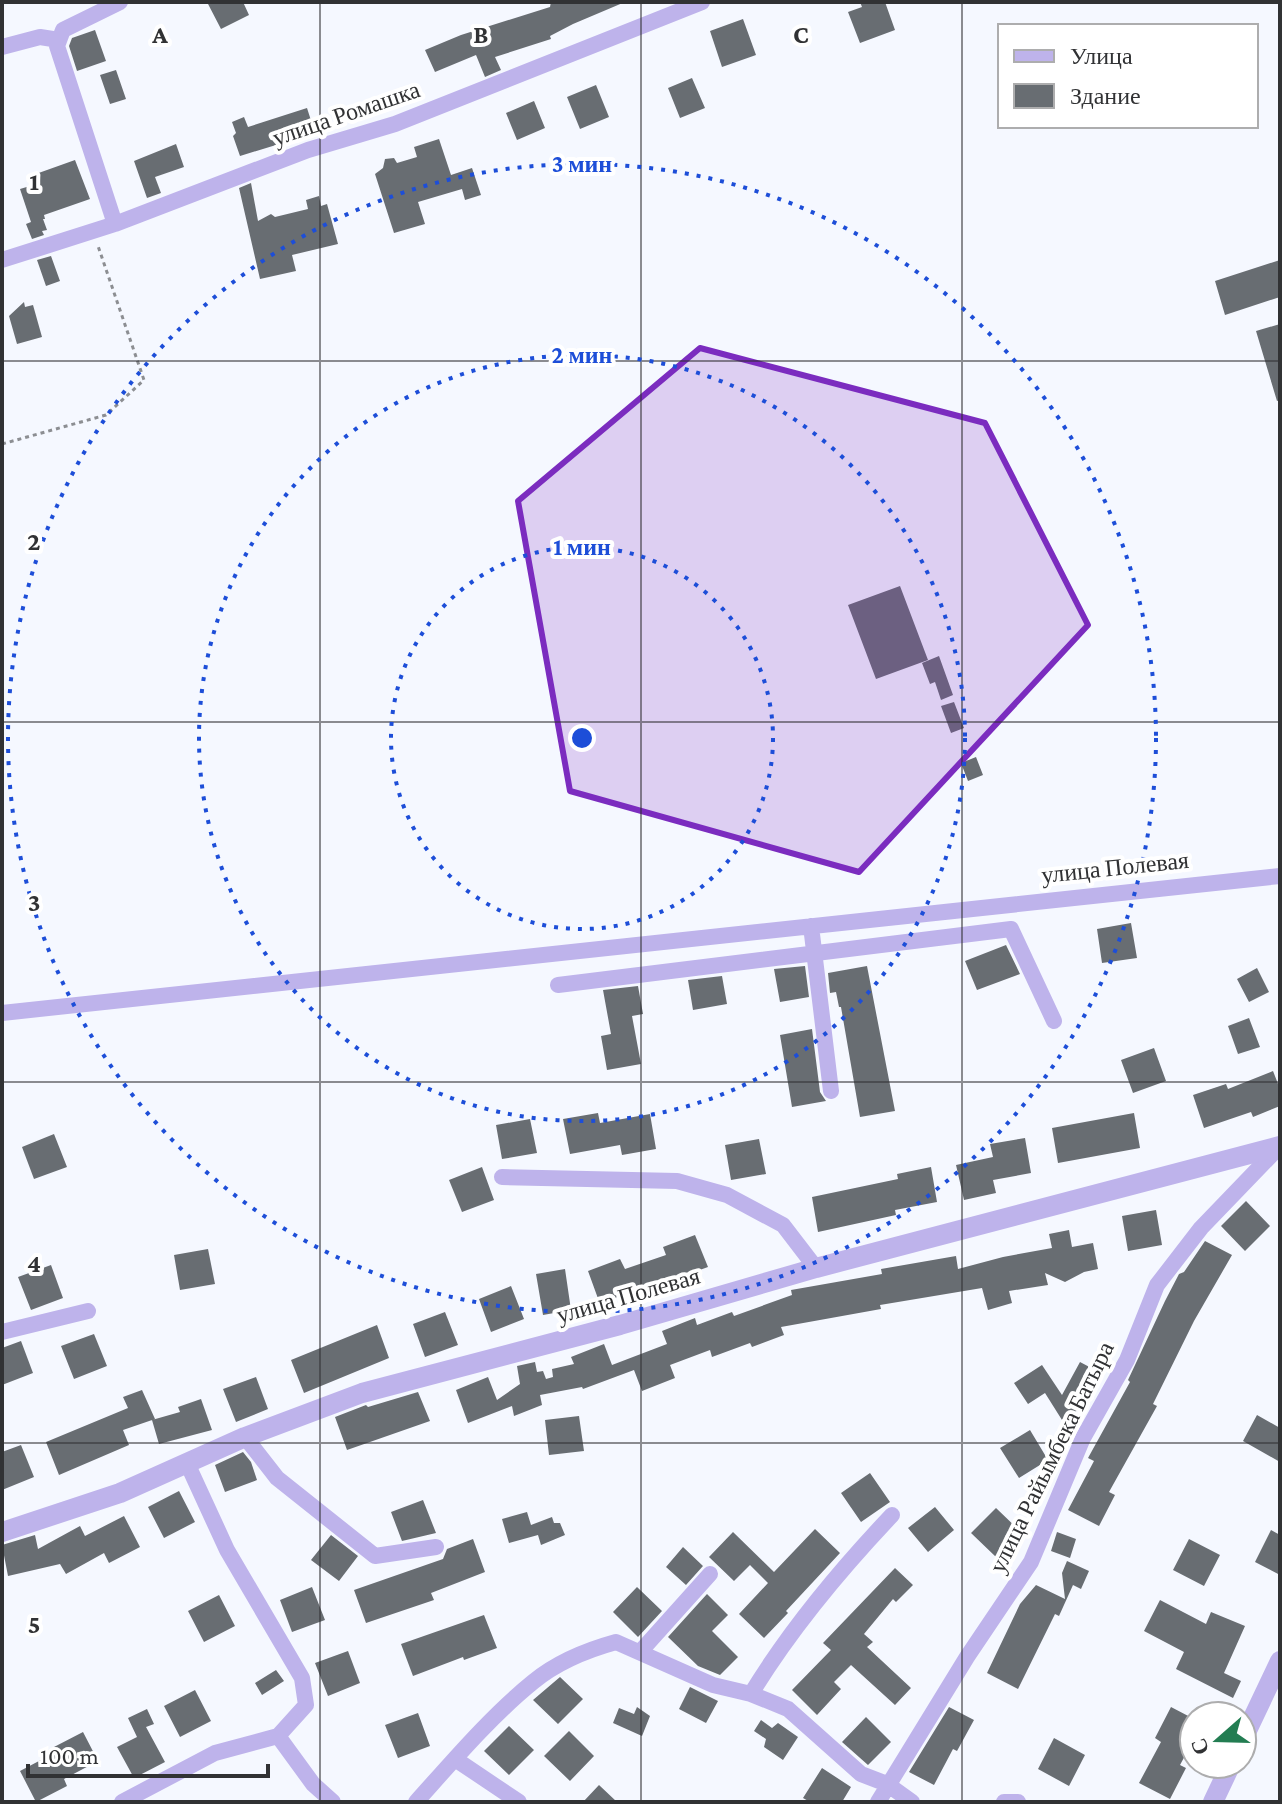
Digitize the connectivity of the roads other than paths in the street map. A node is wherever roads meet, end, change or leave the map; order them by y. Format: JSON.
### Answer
{"nodes":[{"id":1,"x":120,"y":2,"type":"edge"},
{"id":2,"x":702,"y":2,"type":"edge"},
{"id":3,"x":59,"y":40,"type":"junction"},
{"id":4,"x":2,"y":47,"type":"edge"},
{"id":5,"x":115,"y":224,"type":"junction"},
{"id":6,"x":2,"y":260,"type":"edge"},
{"id":7,"x":1280,"y":876,"type":"edge"},
{"id":8,"x":811,"y":926,"type":"junction"},
{"id":9,"x":815,"y":953,"type":"junction"},
{"id":10,"x":558,"y":985,"type":"dead end"},
{"id":11,"x":2,"y":1013,"type":"edge"},
{"id":12,"x":1054,"y":1021,"type":"dead end"},
{"id":13,"x":831,"y":1091,"type":"dead end"},
{"id":14,"x":1280,"y":1146,"type":"edge"},
{"id":15,"x":502,"y":1177,"type":"dead end"},
{"id":16,"x":816,"y":1268,"type":"junction"},
{"id":17,"x":88,"y":1311,"type":"dead end"},
{"id":18,"x":2,"y":1332,"type":"edge"},
{"id":19,"x":245,"y":1437,"type":"junction"},
{"id":20,"x":187,"y":1463,"type":"junction"},
{"id":21,"x":892,"y":1515,"type":"dead end"},
{"id":22,"x":2,"y":1532,"type":"edge"},
{"id":23,"x":436,"y":1547,"type":"dead end"},
{"id":24,"x":710,"y":1574,"type":"dead end"},
{"id":25,"x":640,"y":1652,"type":"junction"},
{"id":26,"x":1280,"y":1661,"type":"edge"},
{"id":27,"x":751,"y":1694,"type":"junction"},
{"id":28,"x":1258,"y":1707,"type":"edge"},
{"id":29,"x":278,"y":1736,"type":"junction"},
{"id":30,"x":455,"y":1759,"type":"junction"},
{"id":31,"x":1226,"y":1780,"type":"edge"},
{"id":32,"x":887,"y":1784,"type":"junction"},
{"id":33,"x":1219,"y":1799,"type":"edge"},
{"id":34,"x":122,"y":1802,"type":"edge"},
{"id":35,"x":333,"y":1802,"type":"edge"},
{"id":36,"x":416,"y":1802,"type":"edge"},
{"id":37,"x":519,"y":1802,"type":"edge"},
{"id":38,"x":878,"y":1802,"type":"edge"},
{"id":39,"x":912,"y":1802,"type":"edge"},
{"id":40,"x":1004,"y":1802,"type":"edge"},
{"id":41,"x":1018,"y":1802,"type":"edge"}],
"edges":[{"from":1,"to":3,"type":"street"},
{"from":2,"to":5,"type":"street","name":"улица Ромашка"},
{"from":3,"to":4,"type":"street"},
{"from":3,"to":5,"type":"street"},
{"from":5,"to":6,"type":"street","name":"улица Ромашка"},
{"from":7,"to":8,"type":"street","name":"улица Полевая"},
{"from":8,"to":9,"type":"street"},
{"from":8,"to":11,"type":"street","name":"улица Полевая"},
{"from":9,"to":10,"type":"street"},
{"from":9,"to":12,"type":"street"},
{"from":9,"to":13,"type":"street"},
{"from":14,"to":16,"type":"street","name":"улица Полевая"},
{"from":14,"to":32,"type":"street","name":"улица Райымбека Батыра"},
{"from":15,"to":16,"type":"street"},
{"from":16,"to":19,"type":"street","name":"улица Полевая"},
{"from":17,"to":18,"type":"street"},
{"from":19,"to":20,"type":"street","name":"улица Полевая"},
{"from":19,"to":23,"type":"street"},
{"from":20,"to":22,"type":"street","name":"улица Полевая"},
{"from":20,"to":29,"type":"street"},
{"from":21,"to":27,"type":"street"},
{"from":24,"to":25,"type":"street"},
{"from":25,"to":27,"type":"street"},
{"from":25,"to":30,"type":"street"},
{"from":26,"to":28,"type":"street"},
{"from":27,"to":32,"type":"street"},
{"from":29,"to":34,"type":"street"},
{"from":29,"to":35,"type":"street"},
{"from":30,"to":36,"type":"street"},
{"from":30,"to":37,"type":"street"},
{"from":31,"to":33,"type":"street"},
{"from":32,"to":38,"type":"street","name":"улица Райымбека Батыра"},
{"from":32,"to":39,"type":"street"},
{"from":40,"to":41,"type":"street"}]}
